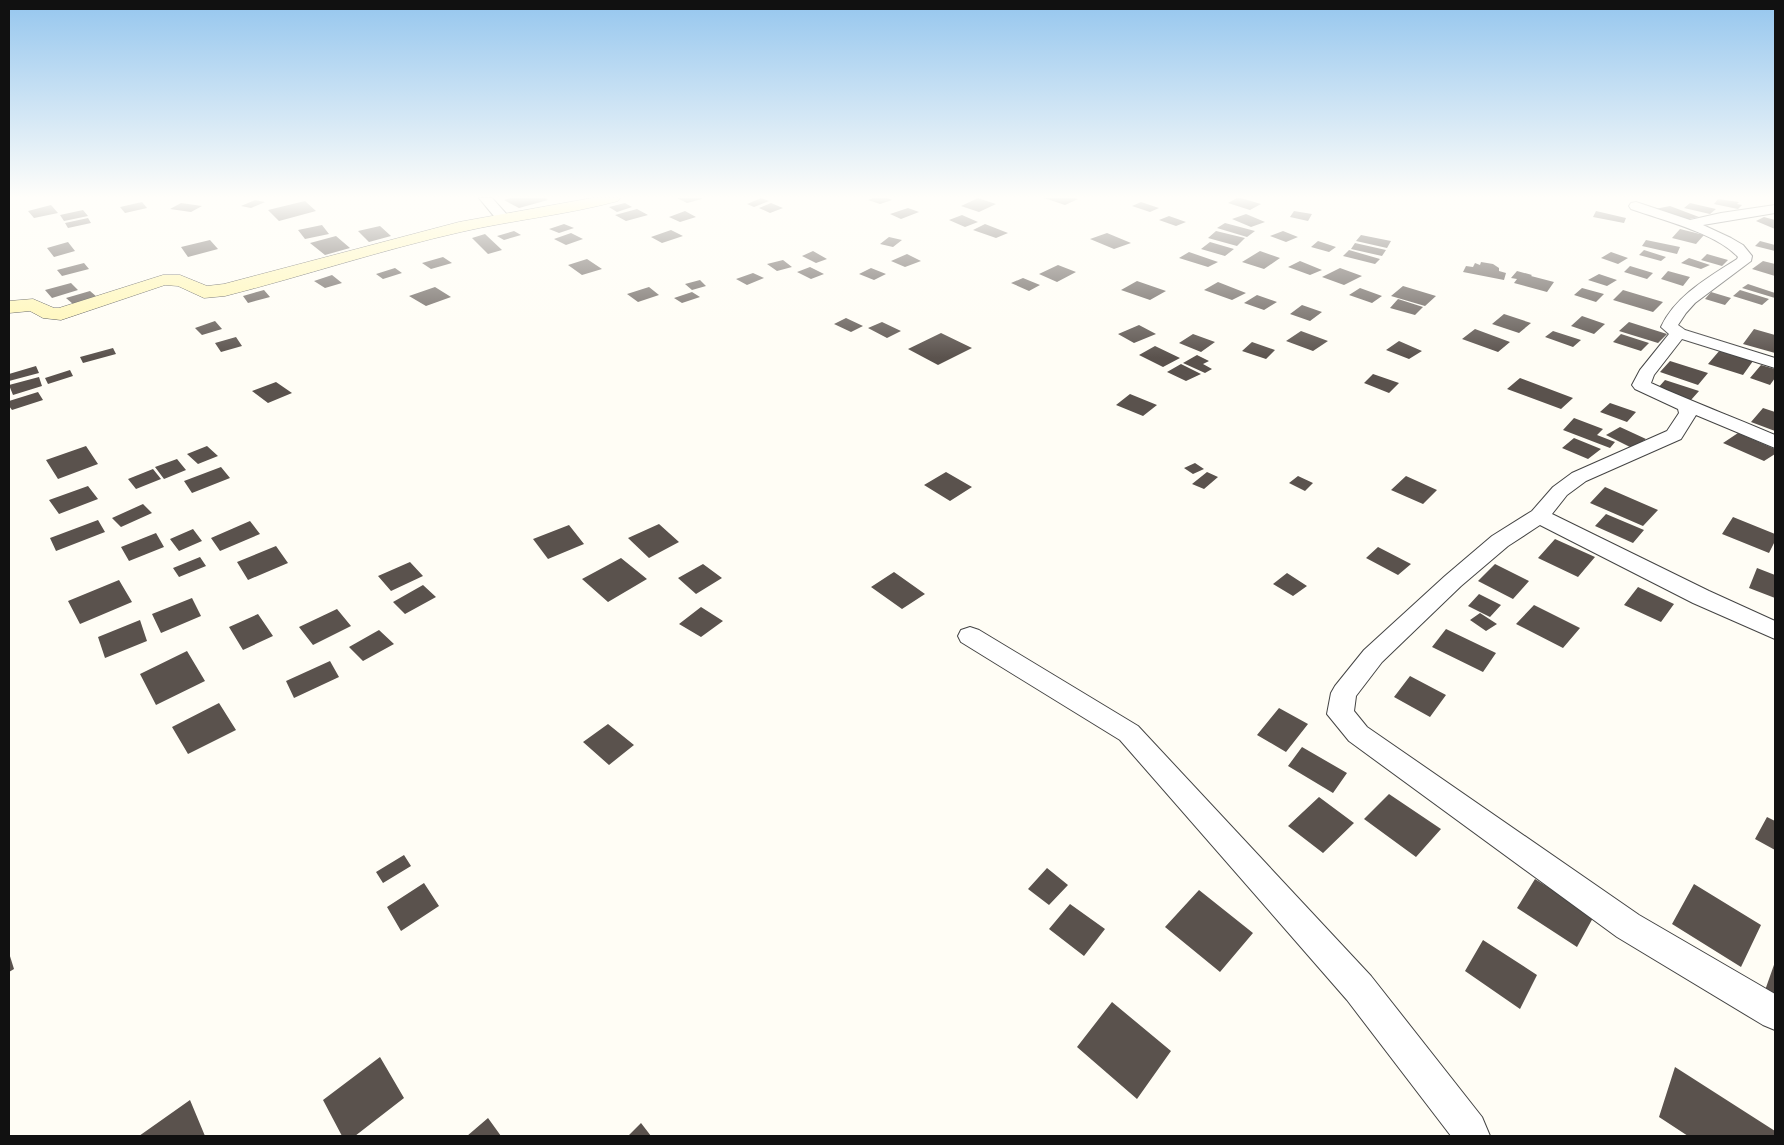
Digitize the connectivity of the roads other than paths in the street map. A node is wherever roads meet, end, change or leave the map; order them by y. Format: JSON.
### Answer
{"nodes":[{"id":1,"x":368,"y":251,"type":"edge"},
{"id":2,"x":1743,"y":251,"type":"edge"},
{"id":3,"x":9,"y":307,"type":"edge"},
{"id":4,"x":1680,"y":333,"type":"junction"},
{"id":5,"x":1775,"y":363,"type":"edge"},
{"id":6,"x":1686,"y":406,"type":"junction"},
{"id":7,"x":1775,"y":442,"type":"edge"},
{"id":8,"x":1539,"y":516,"type":"junction"},
{"id":9,"x":1775,"y":631,"type":"edge"},
{"id":10,"x":970,"y":636,"type":"dead end"},
{"id":11,"x":1775,"y":1012,"type":"edge"},
{"id":12,"x":1472,"y":1136,"type":"edge"}],
"edges":[{"from":1,"to":3,"type":"street"},
{"from":2,"to":4,"type":"street"},
{"from":4,"to":5,"type":"street"},
{"from":4,"to":6,"type":"street"},
{"from":6,"to":7,"type":"street"},
{"from":6,"to":8,"type":"street"},
{"from":8,"to":9,"type":"street"},
{"from":8,"to":11,"type":"street"},
{"from":10,"to":12,"type":"street"}]}
